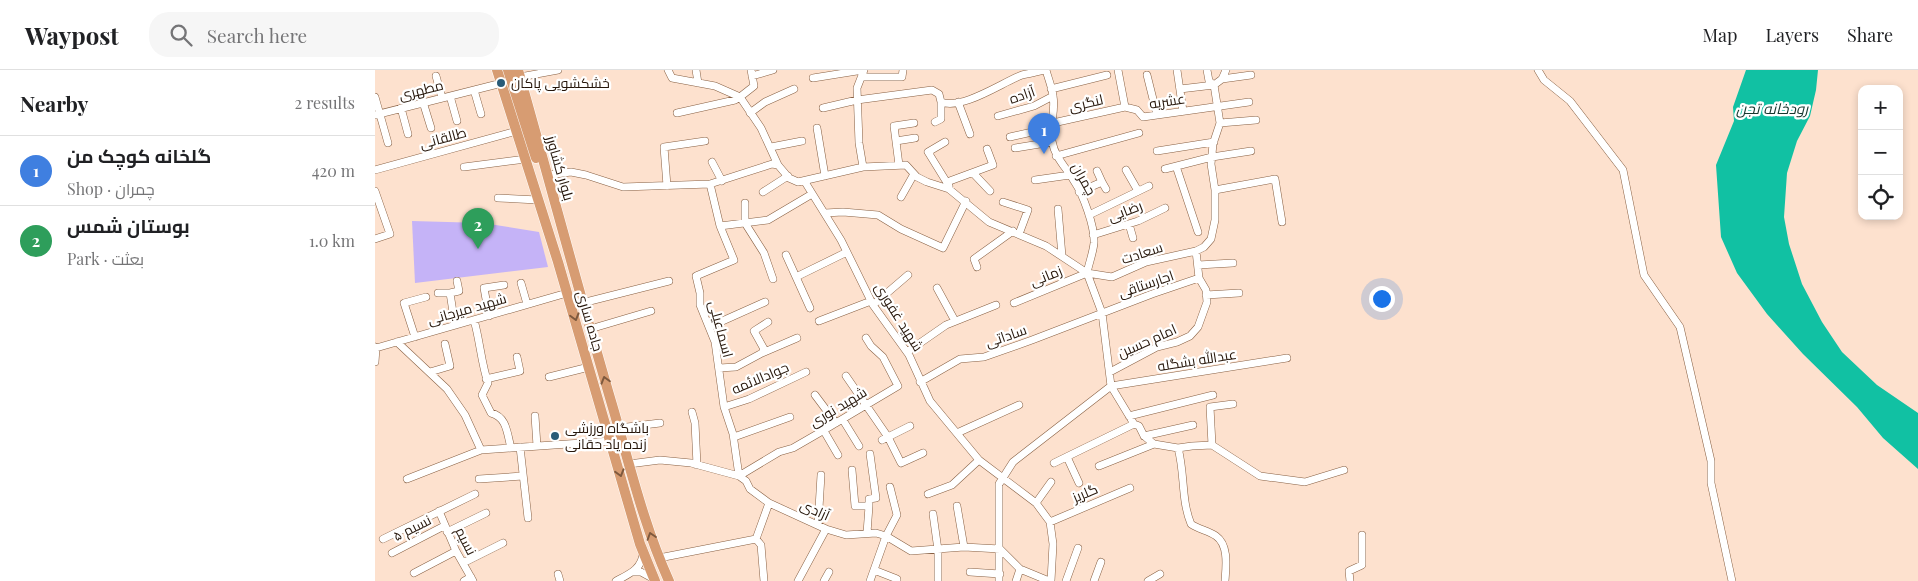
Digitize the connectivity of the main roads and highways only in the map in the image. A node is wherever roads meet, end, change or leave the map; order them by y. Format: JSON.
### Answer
{"nodes":[{"id":1,"x":497,"y":70,"type":"edge"},
{"id":2,"x":508,"y":70,"type":"edge"},
{"id":3,"x":519,"y":73,"type":"edge"},
{"id":4,"x":574,"y":274,"type":"junction"},
{"id":5,"x":655,"y":580,"type":"edge"},
{"id":6,"x":669,"y":581,"type":"edge"}],
"edges":[{"from":1,"to":5,"type":"highway","name":"جاده ساری","one_way":true},
{"from":2,"to":4,"type":"highway"},
{"from":3,"to":4,"type":"highway","name":"بلوار کشاورز"},
{"from":6,"to":4,"type":"highway","name":"جاده ساری","one_way":true}]}
